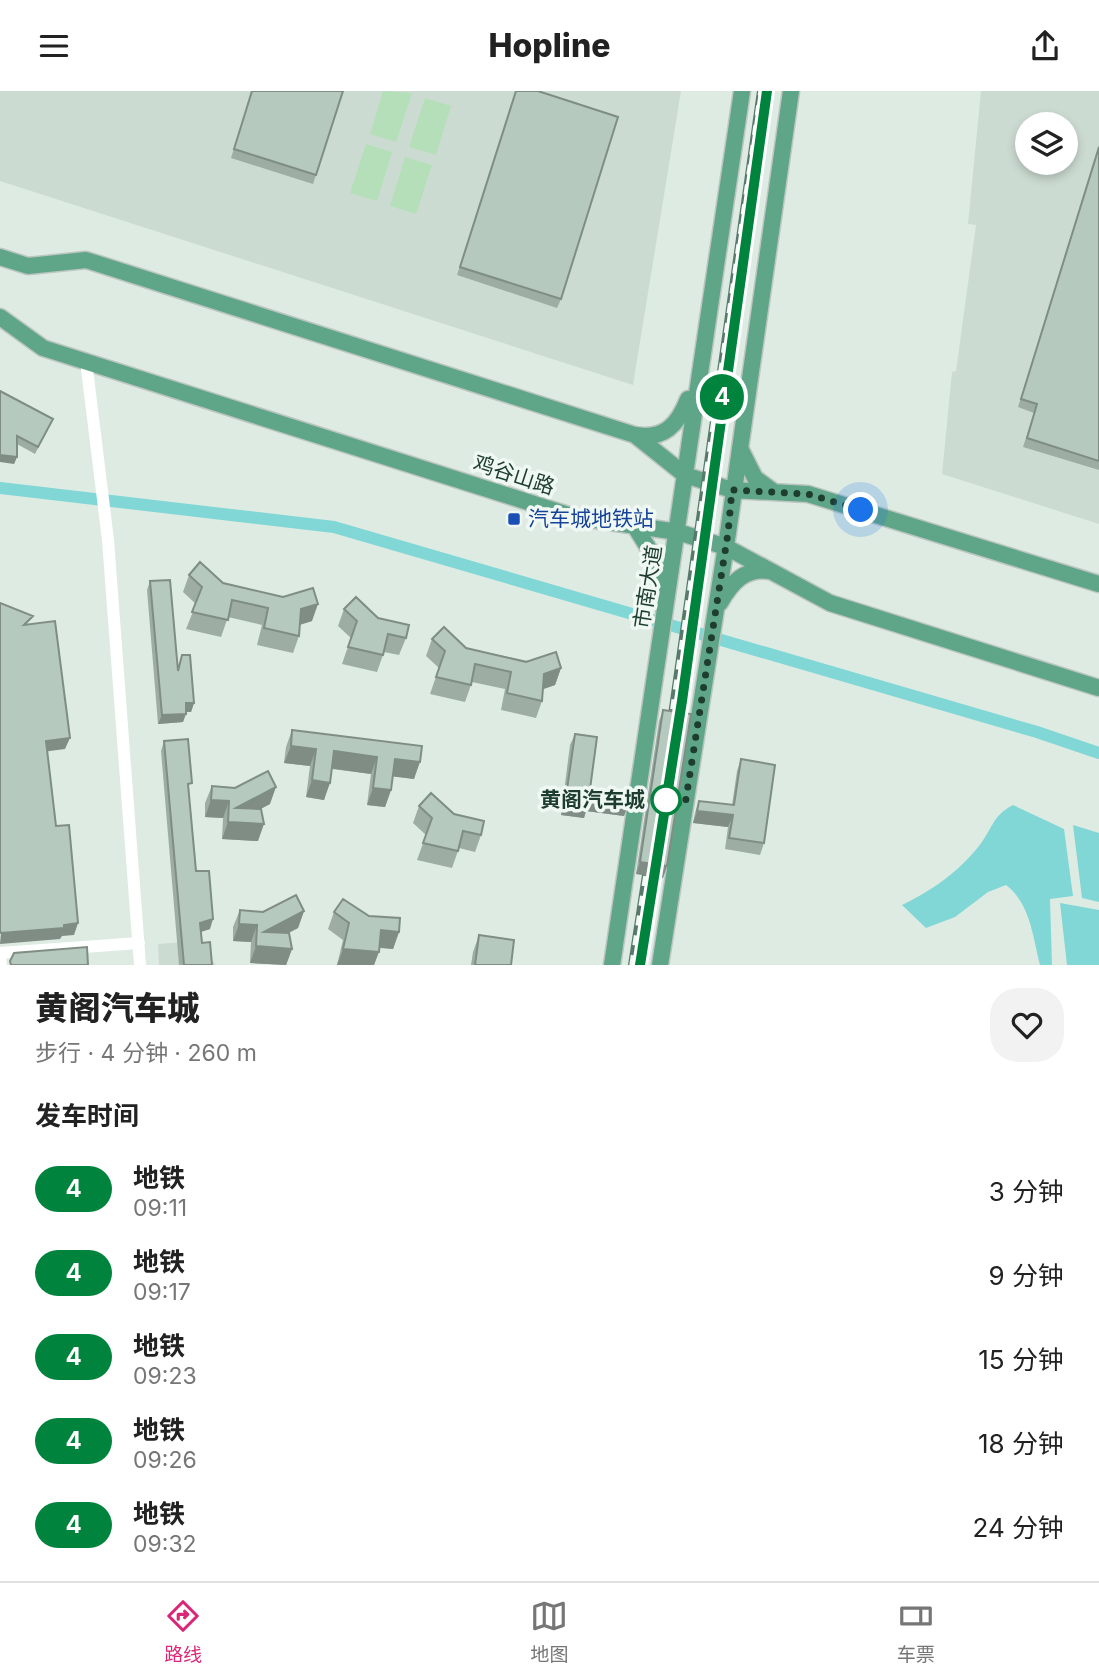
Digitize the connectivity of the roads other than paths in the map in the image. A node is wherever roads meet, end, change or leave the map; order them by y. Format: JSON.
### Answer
{"nodes":[{"id":1,"x":741,"y":91,"type":"edge"},
{"id":2,"x":791,"y":91,"type":"edge"},
{"id":3,"x":0,"y":257,"type":"edge"},
{"id":4,"x":0,"y":317,"type":"edge"},
{"id":5,"x":86,"y":361,"type":"junction"},
{"id":6,"x":697,"y":378,"type":"junction"},
{"id":7,"x":635,"y":435,"type":"junction"},
{"id":8,"x":740,"y":446,"type":"junction"},
{"id":9,"x":685,"y":475,"type":"junction"},
{"id":10,"x":732,"y":490,"type":"junction"},
{"id":11,"x":774,"y":492,"type":"junction"},
{"id":12,"x":634,"y":525,"type":"junction"},
{"id":13,"x":678,"y":532,"type":"junction"},
{"id":14,"x":726,"y":547,"type":"junction"},
{"id":15,"x":778,"y":575,"type":"junction"},
{"id":16,"x":1099,"y":584,"type":"edge"},
{"id":17,"x":666,"y":607,"type":"junction"},
{"id":18,"x":713,"y":618,"type":"junction"},
{"id":19,"x":1099,"y":688,"type":"edge"},
{"id":20,"x":139,"y":943,"type":"junction"},
{"id":21,"x":0,"y":955,"type":"edge"},
{"id":22,"x":1,"y":965,"type":"edge"},
{"id":23,"x":140,"y":965,"type":"edge"},
{"id":24,"x":612,"y":965,"type":"edge"},
{"id":25,"x":660,"y":965,"type":"edge"}],
"edges":[{"from":1,"to":6,"type":"main road","name":"市南大道"},
{"from":2,"to":8,"type":"main road"},
{"from":3,"to":7,"type":"main road"},
{"from":4,"to":5,"type":"main road","name":"鸡谷山路"},
{"from":5,"to":12,"type":"main road","name":"鸡谷山路"},
{"from":5,"to":20,"type":"street"},
{"from":6,"to":7,"type":"main road"},
{"from":6,"to":9,"type":"main road","name":"市南大道"},
{"from":7,"to":9,"type":"main road"},
{"from":8,"to":10,"type":"main road"},
{"from":8,"to":11,"type":"main road"},
{"from":9,"to":10,"type":"main road"},
{"from":9,"to":13,"type":"main road","name":"市南大道"},
{"from":10,"to":11,"type":"main road"},
{"from":10,"to":14,"type":"main road"},
{"from":11,"to":16,"type":"main road"},
{"from":12,"to":13,"type":"main road","name":"鸡谷山路"},
{"from":12,"to":17,"type":"main road"},
{"from":13,"to":14,"type":"main road","name":"鸡谷山路"},
{"from":13,"to":17,"type":"main road","name":"市南大道"},
{"from":14,"to":15,"type":"main road","name":"鸡谷山路"},
{"from":14,"to":18,"type":"main road"},
{"from":15,"to":18,"type":"main road"},
{"from":15,"to":19,"type":"main road","name":"鸡谷山路"},
{"from":17,"to":24,"type":"main road","name":"市南大道"},
{"from":18,"to":25,"type":"main road"},
{"from":20,"to":21,"type":"street"},
{"from":20,"to":23,"type":"street"},
{"from":21,"to":22,"type":"street"}]}
